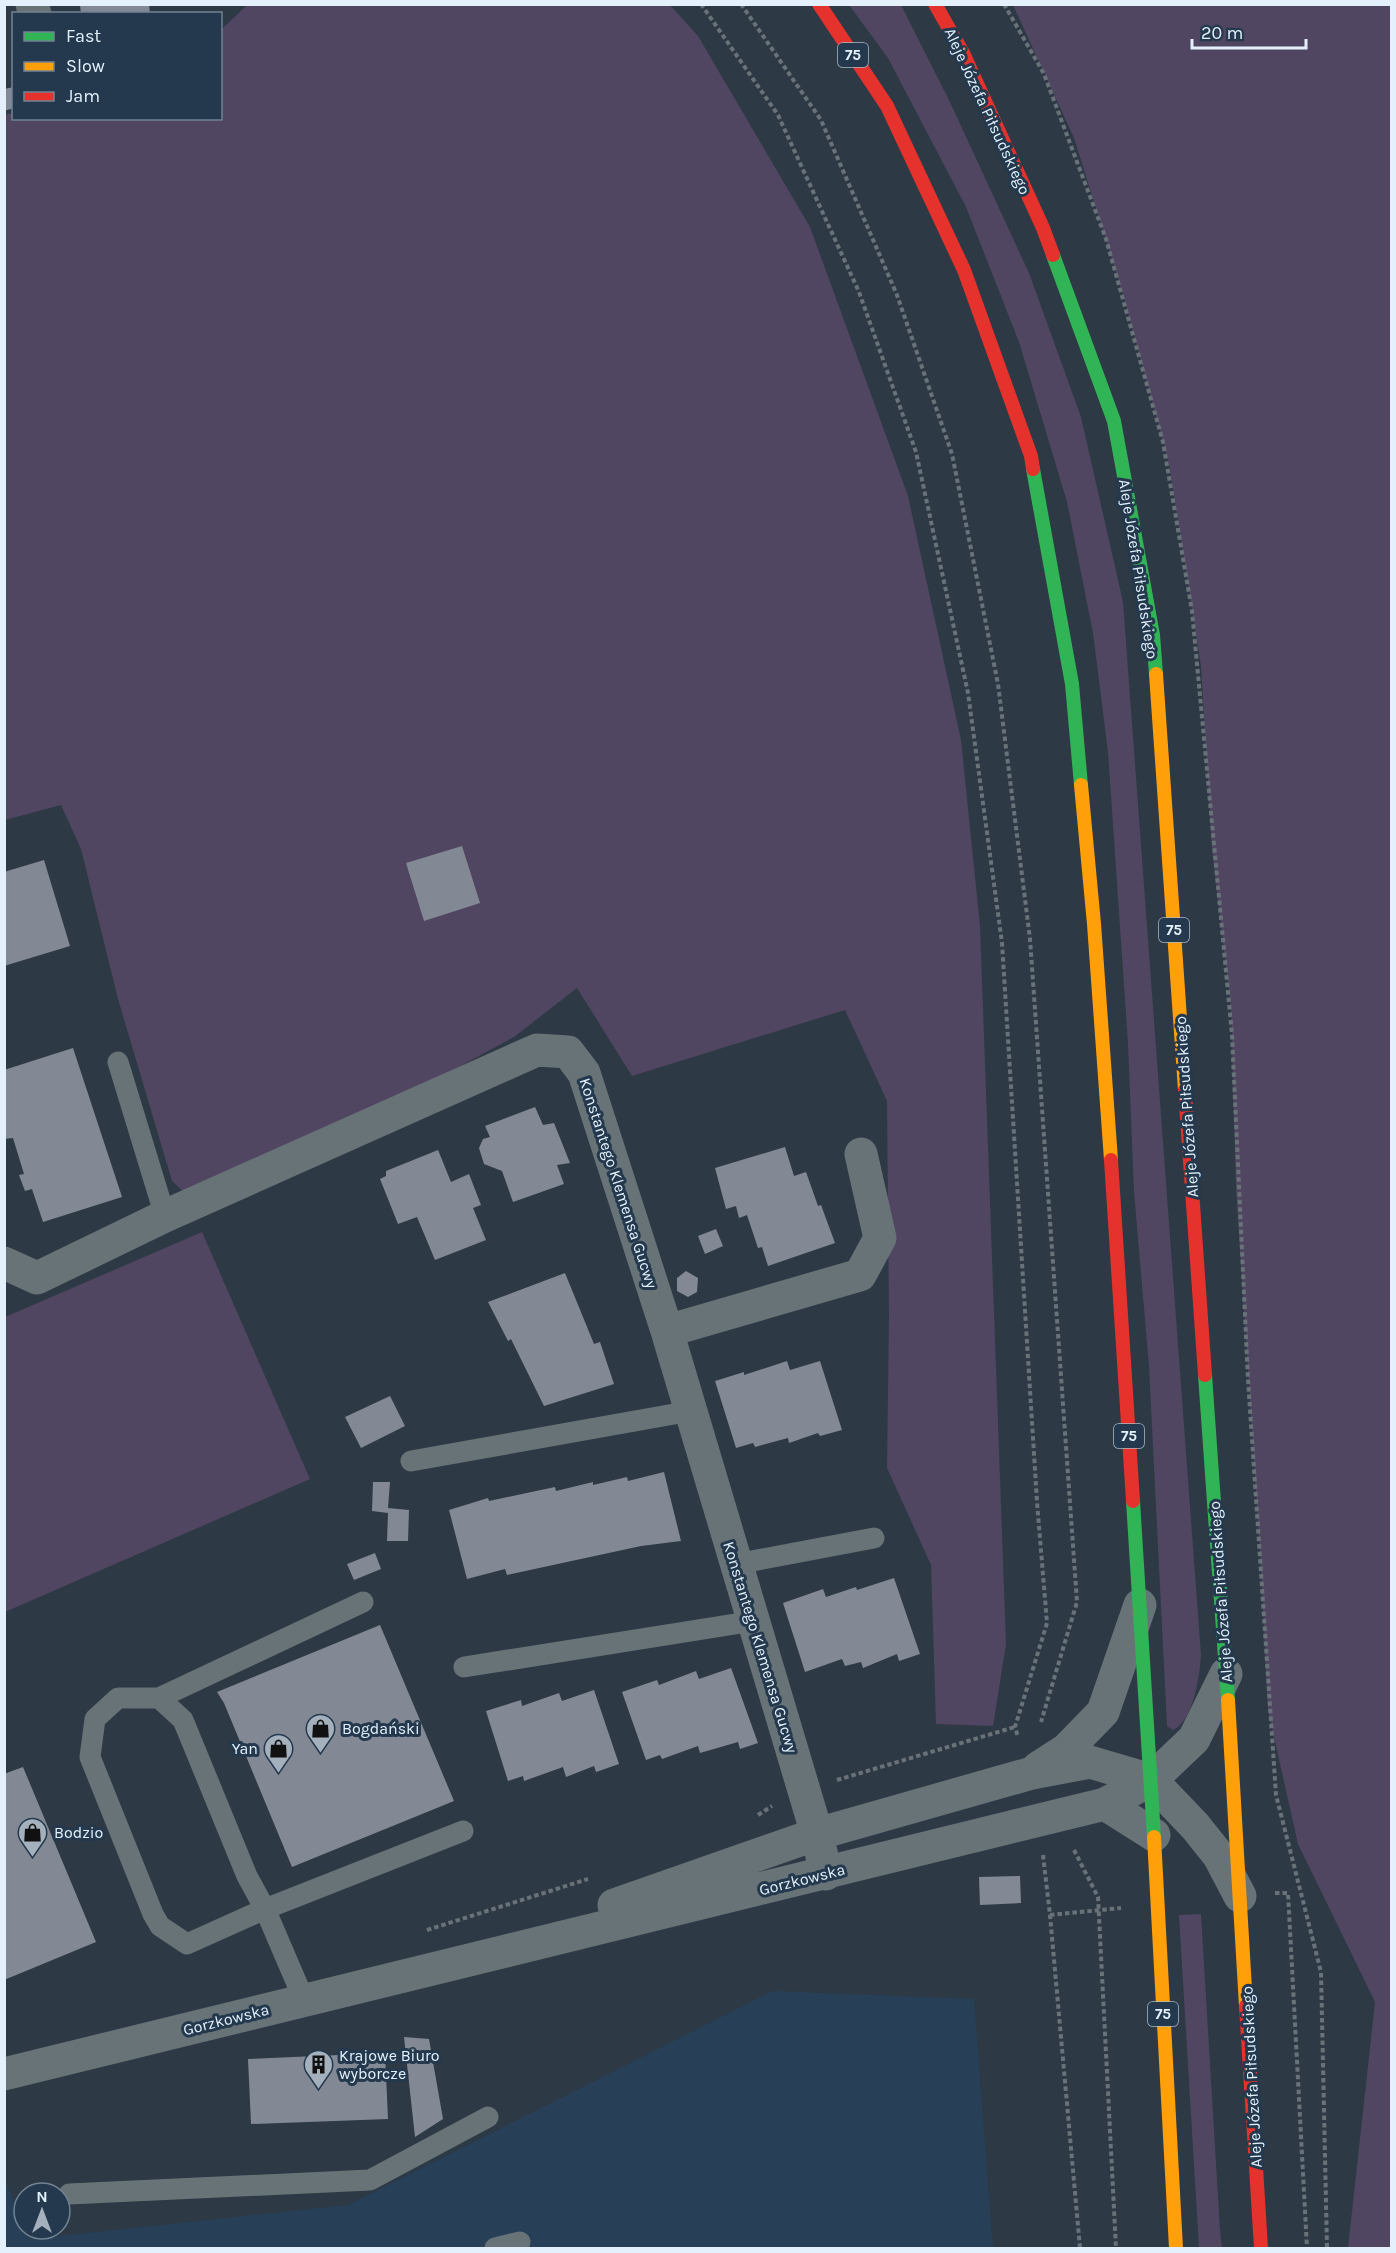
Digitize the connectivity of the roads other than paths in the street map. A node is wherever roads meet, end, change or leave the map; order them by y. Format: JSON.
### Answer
{"nodes":[{"id":1,"x":819,"y":4,"type":"edge"},
{"id":2,"x":935,"y":4,"type":"edge"},
{"id":3,"x":118,"y":1062,"type":"dead end"},
{"id":4,"x":861,"y":1154,"type":"dead end"},
{"id":5,"x":165,"y":1216,"type":"junction"},
{"id":6,"x":4,"y":1263,"type":"edge"},
{"id":7,"x":667,"y":1331,"type":"junction"},
{"id":8,"x":690,"y":1411,"type":"junction"},
{"id":9,"x":411,"y":1461,"type":"dead end"},
{"id":10,"x":874,"y":1538,"type":"dead end"},
{"id":11,"x":736,"y":1564,"type":"junction"},
{"id":12,"x":363,"y":1602,"type":"dead end"},
{"id":13,"x":1140,"y":1605,"type":"junction"},
{"id":14,"x":754,"y":1621,"type":"junction"},
{"id":15,"x":464,"y":1667,"type":"dead end"},
{"id":16,"x":1226,"y":1674,"type":"junction"},
{"id":17,"x":159,"y":1698,"type":"junction"},
{"id":18,"x":1032,"y":1773,"type":"junction"},
{"id":19,"x":1151,"y":1780,"type":"junction"},
{"id":20,"x":1105,"y":1804,"type":"junction"},
{"id":21,"x":463,"y":1831,"type":"dead end"},
{"id":22,"x":817,"y":1833,"type":"junction"},
{"id":23,"x":1154,"y":1835,"type":"junction"},
{"id":24,"x":826,"y":1874,"type":"junction"},
{"id":25,"x":1240,"y":1896,"type":"junction"},
{"id":26,"x":265,"y":1909,"type":"junction"},
{"id":27,"x":448,"y":1964,"type":"junction"},
{"id":28,"x":304,"y":2000,"type":"junction"},
{"id":29,"x":4,"y":2074,"type":"edge"},
{"id":30,"x":488,"y":2118,"type":"dead end"},
{"id":31,"x":72,"y":2194,"type":"edge"},
{"id":32,"x":520,"y":2242,"type":"dead end"},
{"id":33,"x":495,"y":2248,"type":"edge"},
{"id":34,"x":1176,"y":2248,"type":"edge"},
{"id":35,"x":1261,"y":2248,"type":"edge"}],
"edges":[{"from":1,"to":13,"type":"main road","number":"75"},
{"from":2,"to":16,"type":"main road","name":"Aleje Józefa Piłsudskiego","number":"75"},
{"from":3,"to":5,"type":"lane"},
{"from":4,"to":7,"type":"street"},
{"from":5,"to":6,"type":"street","name":"Konstantego Klemensa Gucwy"},
{"from":5,"to":7,"type":"street","name":"Konstantego Klemensa Gucwy"},
{"from":7,"to":8,"type":"street","name":"Konstantego Klemensa Gucwy"},
{"from":8,"to":9,"type":"lane"},
{"from":8,"to":11,"type":"street","name":"Konstantego Klemensa Gucwy"},
{"from":10,"to":11,"type":"lane"},
{"from":11,"to":14,"type":"street","name":"Konstantego Klemensa Gucwy"},
{"from":12,"to":17,"type":"lane"},
{"from":13,"to":18,"type":"street","name":"Gorzkowska"},
{"from":13,"to":19,"type":"main road","number":"75"},
{"from":14,"to":15,"type":"lane"},
{"from":14,"to":22,"type":"street","name":"Konstantego Klemensa Gucwy"},
{"from":16,"to":19,"type":"street","name":"Gorzkowska"},
{"from":16,"to":25,"type":"main road","name":"Aleje Józefa Piłsudskiego","number":"75"},
{"from":17,"to":26,"type":"lane"},
{"from":17,"to":26,"type":"lane"},
{"from":18,"to":19,"type":"street","name":"Gorzkowska"},
{"from":18,"to":22,"type":"street","name":"Gorzkowska"},
{"from":19,"to":20,"type":"street","name":"Gorzkowska"},
{"from":19,"to":23,"type":"main road","number":"75"},
{"from":19,"to":25,"type":"street","name":"Gorzkowska"},
{"from":20,"to":23,"type":"street"},
{"from":20,"to":24,"type":"street","name":"Gorzkowska"},
{"from":21,"to":26,"type":"lane"},
{"from":22,"to":24,"type":"street","name":"Konstantego Klemensa Gucwy"},
{"from":22,"to":27,"type":"street","name":"Gorzkowska"},
{"from":23,"to":34,"type":"main road","number":"75"},
{"from":24,"to":27,"type":"street","name":"Gorzkowska"},
{"from":25,"to":35,"type":"main road","name":"Aleje Józefa Piłsudskiego","number":"75"},
{"from":26,"to":28,"type":"lane"},
{"from":27,"to":28,"type":"street","name":"Gorzkowska"},
{"from":28,"to":29,"type":"street","name":"Gorzkowska"},
{"from":30,"to":31,"type":"lane"},
{"from":32,"to":33,"type":"lane"}]}
